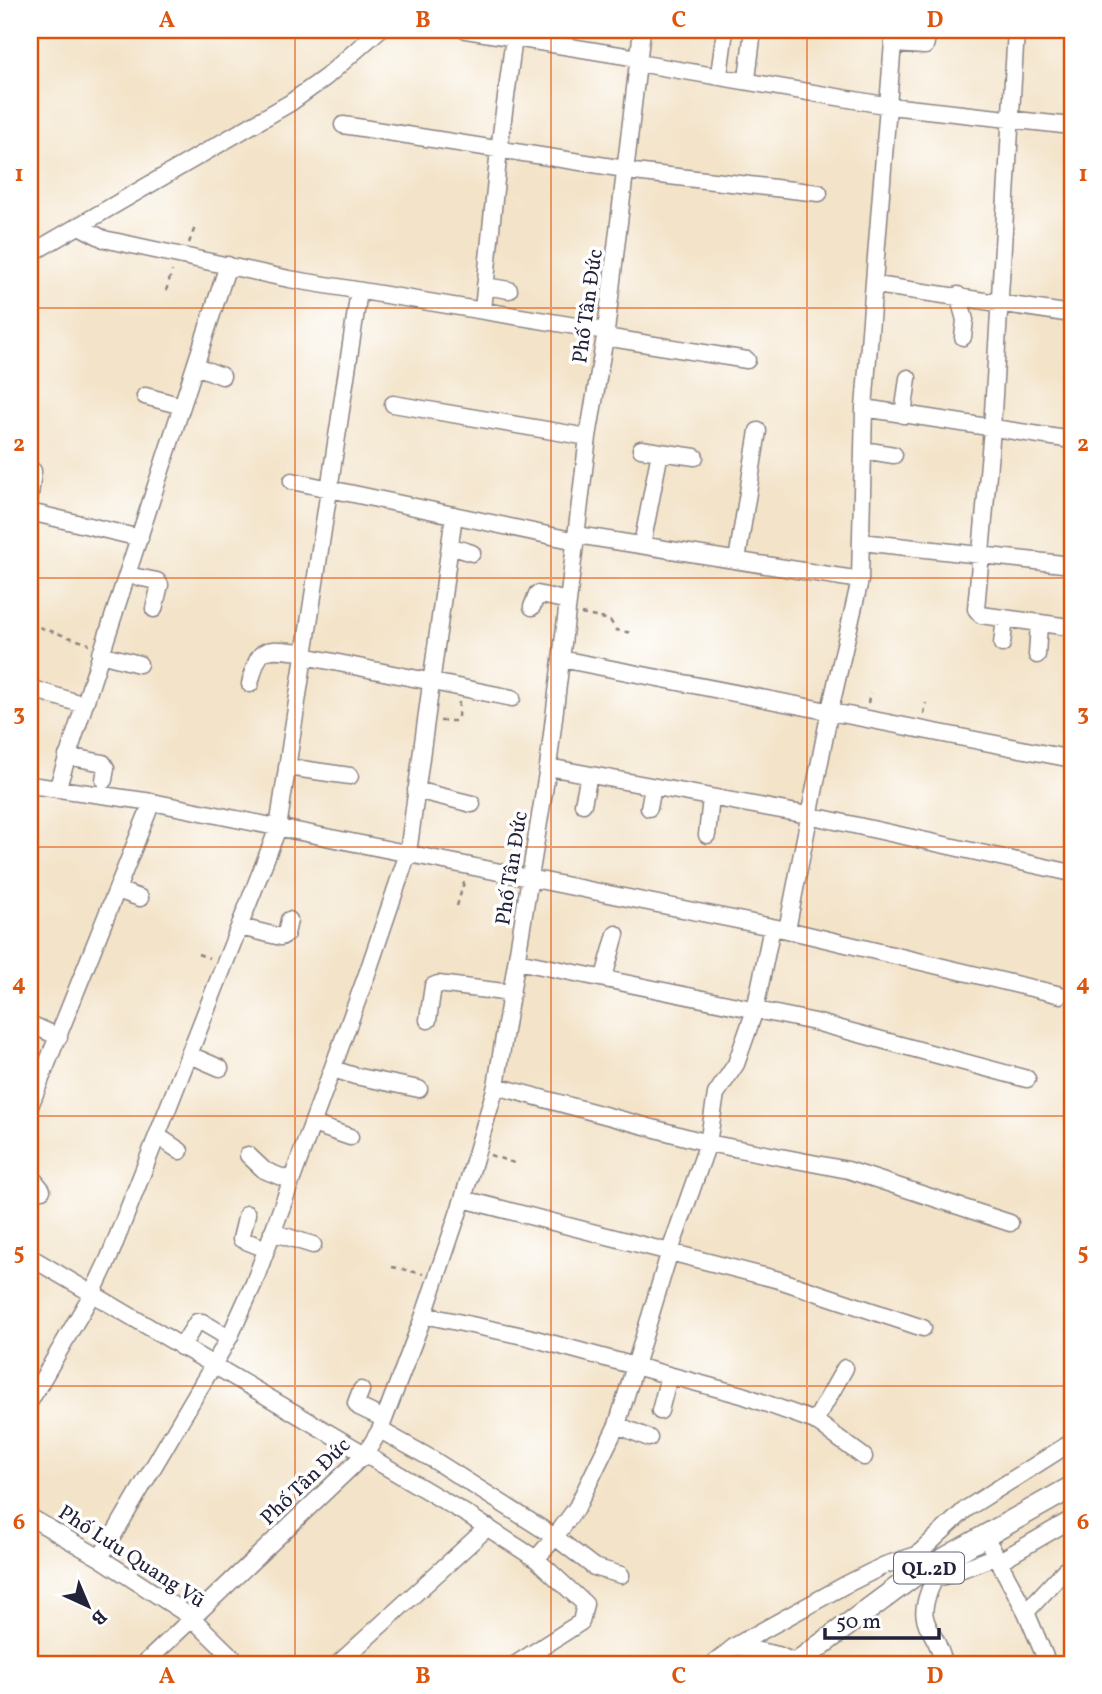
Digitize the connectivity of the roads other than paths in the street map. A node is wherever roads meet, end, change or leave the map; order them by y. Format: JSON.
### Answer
{"nodes":[{"id":1,"x":379,"y":30,"type":"edge"},
{"id":2,"x":466,"y":30,"type":"edge"},
{"id":3,"x":642,"y":30,"type":"edge"},
{"id":4,"x":725,"y":30,"type":"edge"},
{"id":5,"x":753,"y":30,"type":"edge"},
{"id":6,"x":929,"y":30,"type":"edge"},
{"id":7,"x":1016,"y":30,"type":"edge"},
{"id":8,"x":514,"y":34,"type":"edge"},
{"id":9,"x":894,"y":37,"type":"edge"},
{"id":10,"x":638,"y":60,"type":"junction"},
{"id":11,"x":719,"y":75,"type":"junction"},
{"id":12,"x":747,"y":79,"type":"junction"},
{"id":13,"x":890,"y":106,"type":"junction"},
{"id":14,"x":1011,"y":118,"type":"junction"},
{"id":15,"x":343,"y":125,"type":"dead end"},
{"id":16,"x":1072,"y":126,"type":"edge"},
{"id":17,"x":499,"y":149,"type":"junction"},
{"id":18,"x":625,"y":170,"type":"junction"},
{"id":19,"x":819,"y":194,"type":"dead end"},
{"id":20,"x":79,"y":226,"type":"junction"},
{"id":21,"x":30,"y":254,"type":"edge"},
{"id":22,"x":229,"y":265,"type":"junction"},
{"id":23,"x":876,"y":285,"type":"junction"},
{"id":24,"x":485,"y":286,"type":"junction"},
{"id":25,"x":509,"y":290,"type":"dead end"},
{"id":26,"x":359,"y":291,"type":"junction"},
{"id":27,"x":958,"y":295,"type":"junction"},
{"id":28,"x":999,"y":303,"type":"junction"},
{"id":29,"x":483,"y":310,"type":"junction"},
{"id":30,"x":1072,"y":314,"type":"edge"},
{"id":31,"x":605,"y":334,"type":"junction"},
{"id":32,"x":964,"y":337,"type":"dead end"},
{"id":33,"x":747,"y":359,"type":"dead end"},
{"id":34,"x":196,"y":366,"type":"junction"},
{"id":35,"x":222,"y":376,"type":"dead end"},
{"id":36,"x":908,"y":378,"type":"dead end"},
{"id":37,"x":145,"y":397,"type":"dead end"},
{"id":38,"x":393,"y":404,"type":"dead end"},
{"id":39,"x":182,"y":406,"type":"junction"},
{"id":40,"x":864,"y":408,"type":"junction"},
{"id":41,"x":903,"y":415,"type":"junction"},
{"id":42,"x":992,"y":429,"type":"junction"},
{"id":43,"x":758,"y":431,"type":"dead end"},
{"id":44,"x":588,"y":437,"type":"junction"},
{"id":45,"x":1072,"y":440,"type":"edge"},
{"id":46,"x":641,"y":449,"type":"dead end"},
{"id":47,"x":863,"y":450,"type":"junction"},
{"id":48,"x":660,"y":452,"type":"junction"},
{"id":49,"x":894,"y":455,"type":"dead end"},
{"id":50,"x":695,"y":457,"type":"dead end"},
{"id":51,"x":33,"y":471,"type":"dead end"},
{"id":52,"x":292,"y":481,"type":"dead end"},
{"id":53,"x":327,"y":489,"type":"junction"},
{"id":54,"x":30,"y":495,"type":"edge"},
{"id":55,"x":30,"y":512,"type":"edge"},
{"id":56,"x":454,"y":514,"type":"junction"},
{"id":57,"x":140,"y":538,"type":"junction"},
{"id":58,"x":576,"y":538,"type":"junction"},
{"id":59,"x":861,"y":542,"type":"junction"},
{"id":60,"x":642,"y":545,"type":"junction"},
{"id":61,"x":450,"y":546,"type":"junction"},
{"id":62,"x":472,"y":553,"type":"dead end"},
{"id":63,"x":982,"y":554,"type":"junction"},
{"id":64,"x":737,"y":560,"type":"junction"},
{"id":65,"x":1072,"y":565,"type":"edge"},
{"id":66,"x":127,"y":575,"type":"junction"},
{"id":67,"x":860,"y":580,"type":"junction"},
{"id":68,"x":568,"y":606,"type":"junction"},
{"id":69,"x":532,"y":607,"type":"dead end"},
{"id":70,"x":154,"y":609,"type":"dead end"},
{"id":71,"x":1005,"y":618,"type":"junction"},
{"id":72,"x":1039,"y":623,"type":"junction"},
{"id":73,"x":1062,"y":626,"type":"dead end"},
{"id":74,"x":1002,"y":644,"type":"dead end"},
{"id":75,"x":101,"y":651,"type":"junction"},
{"id":76,"x":304,"y":654,"type":"junction"},
{"id":77,"x":1037,"y":655,"type":"dead end"},
{"id":78,"x":561,"y":659,"type":"junction"},
{"id":79,"x":139,"y":664,"type":"dead end"},
{"id":80,"x":431,"y":682,"type":"junction"},
{"id":81,"x":250,"y":684,"type":"dead end"},
{"id":82,"x":30,"y":688,"type":"edge"},
{"id":83,"x":512,"y":698,"type":"dead end"},
{"id":84,"x":84,"y":705,"type":"junction"},
{"id":85,"x":830,"y":709,"type":"junction"},
{"id":86,"x":67,"y":756,"type":"junction"},
{"id":87,"x":1072,"y":759,"type":"edge"},
{"id":88,"x":287,"y":767,"type":"junction"},
{"id":89,"x":548,"y":767,"type":"junction"},
{"id":90,"x":589,"y":775,"type":"junction"},
{"id":91,"x":350,"y":776,"type":"dead end"},
{"id":92,"x":104,"y":780,"type":"dead end"},
{"id":93,"x":30,"y":785,"type":"edge"},
{"id":94,"x":653,"y":787,"type":"junction"},
{"id":95,"x":57,"y":789,"type":"junction"},
{"id":96,"x":416,"y":790,"type":"junction"},
{"id":97,"x":712,"y":798,"type":"junction"},
{"id":98,"x":152,"y":802,"type":"junction"},
{"id":99,"x":472,"y":804,"type":"dead end"},
{"id":100,"x":583,"y":804,"type":"dead end"},
{"id":101,"x":649,"y":808,"type":"dead end"},
{"id":102,"x":808,"y":815,"type":"junction"},
{"id":103,"x":278,"y":828,"type":"junction"},
{"id":104,"x":707,"y":835,"type":"dead end"},
{"id":105,"x":408,"y":853,"type":"junction"},
{"id":106,"x":1072,"y":873,"type":"edge"},
{"id":107,"x":531,"y":880,"type":"junction"},
{"id":108,"x":117,"y":890,"type":"junction"},
{"id":109,"x":140,"y":898,"type":"dead end"},
{"id":110,"x":289,"y":920,"type":"dead end"},
{"id":111,"x":240,"y":927,"type":"junction"},
{"id":112,"x":779,"y":928,"type":"junction"},
{"id":113,"x":616,"y":934,"type":"dead end"},
{"id":114,"x":517,"y":961,"type":"junction"},
{"id":115,"x":604,"y":977,"type":"junction"},
{"id":116,"x":512,"y":993,"type":"junction"},
{"id":117,"x":1062,"y":995,"type":"dead end"},
{"id":118,"x":755,"y":1010,"type":"junction"},
{"id":119,"x":428,"y":1020,"type":"dead end"},
{"id":120,"x":30,"y":1024,"type":"edge"},
{"id":121,"x":59,"y":1037,"type":"junction"},
{"id":122,"x":190,"y":1055,"type":"junction"},
{"id":123,"x":220,"y":1068,"type":"dead end"},
{"id":124,"x":332,"y":1072,"type":"junction"},
{"id":125,"x":1027,"y":1079,"type":"dead end"},
{"id":126,"x":496,"y":1086,"type":"junction"},
{"id":127,"x":373,"y":1087,"type":"dead end"},
{"id":128,"x":419,"y":1089,"type":"dead end"},
{"id":129,"x":30,"y":1106,"type":"edge"},
{"id":130,"x":313,"y":1124,"type":"junction"},
{"id":131,"x":159,"y":1138,"type":"junction"},
{"id":132,"x":350,"y":1138,"type":"dead end"},
{"id":133,"x":708,"y":1143,"type":"junction"},
{"id":134,"x":180,"y":1151,"type":"dead end"},
{"id":135,"x":247,"y":1155,"type":"dead end"},
{"id":136,"x":30,"y":1175,"type":"edge"},
{"id":137,"x":291,"y":1181,"type":"junction"},
{"id":138,"x":42,"y":1190,"type":"dead end"},
{"id":139,"x":463,"y":1199,"type":"junction"},
{"id":140,"x":247,"y":1214,"type":"dead end"},
{"id":141,"x":1010,"y":1223,"type":"dead end"},
{"id":142,"x":272,"y":1232,"type":"junction"},
{"id":143,"x":313,"y":1245,"type":"dead end"},
{"id":144,"x":266,"y":1249,"type":"junction"},
{"id":145,"x":670,"y":1251,"type":"junction"},
{"id":146,"x":30,"y":1256,"type":"edge"},
{"id":147,"x":92,"y":1294,"type":"junction"},
{"id":148,"x":424,"y":1315,"type":"junction"},
{"id":149,"x":923,"y":1328,"type":"dead end"},
{"id":150,"x":229,"y":1338,"type":"junction"},
{"id":151,"x":181,"y":1348,"type":"junction"},
{"id":152,"x":213,"y":1366,"type":"junction"},
{"id":153,"x":635,"y":1366,"type":"junction"},
{"id":154,"x":845,"y":1368,"type":"dead end"},
{"id":155,"x":669,"y":1376,"type":"junction"},
{"id":156,"x":361,"y":1390,"type":"dead end"},
{"id":157,"x":30,"y":1401,"type":"edge"},
{"id":158,"x":660,"y":1410,"type":"dead end"},
{"id":159,"x":815,"y":1421,"type":"junction"},
{"id":160,"x":382,"y":1424,"type":"junction"},
{"id":161,"x":617,"y":1425,"type":"junction"},
{"id":162,"x":649,"y":1438,"type":"dead end"},
{"id":163,"x":1072,"y":1442,"type":"edge"},
{"id":164,"x":366,"y":1453,"type":"junction"},
{"id":165,"x":864,"y":1457,"type":"dead end"},
{"id":166,"x":1072,"y":1487,"type":"edge"},
{"id":167,"x":30,"y":1517,"type":"edge"},
{"id":168,"x":1072,"y":1519,"type":"edge"},
{"id":169,"x":488,"y":1528,"type":"junction"},
{"id":170,"x":985,"y":1536,"type":"junction"},
{"id":171,"x":555,"y":1537,"type":"junction"},
{"id":172,"x":100,"y":1558,"type":"junction"},
{"id":173,"x":536,"y":1559,"type":"junction"},
{"id":174,"x":997,"y":1559,"type":"junction"},
{"id":175,"x":923,"y":1562,"type":"junction"},
{"id":176,"x":1065,"y":1570,"type":"dead end"},
{"id":177,"x":621,"y":1575,"type":"dead end"},
{"id":178,"x":1026,"y":1612,"type":"junction"},
{"id":179,"x":191,"y":1617,"type":"junction"},
{"id":180,"x":735,"y":1646,"type":"junction"},
{"id":181,"x":144,"y":1664,"type":"edge"},
{"id":182,"x":239,"y":1664,"type":"edge"},
{"id":183,"x":338,"y":1664,"type":"edge"},
{"id":184,"x":516,"y":1664,"type":"edge"},
{"id":185,"x":713,"y":1664,"type":"edge"},
{"id":186,"x":795,"y":1664,"type":"edge"},
{"id":187,"x":944,"y":1664,"type":"edge"},
{"id":188,"x":1048,"y":1664,"type":"edge"}],
"edges":[{"from":1,"to":20,"type":"street"},
{"from":2,"to":8,"type":"street"},
{"from":3,"to":10,"type":"street","name":"Phố Tân Đức"},
{"from":4,"to":11,"type":"street"},
{"from":5,"to":12,"type":"street"},
{"from":6,"to":9,"type":"street"},
{"from":7,"to":14,"type":"street"},
{"from":8,"to":10,"type":"street"},
{"from":8,"to":17,"type":"street"},
{"from":9,"to":13,"type":"street"},
{"from":10,"to":11,"type":"street"},
{"from":10,"to":18,"type":"street","name":"Phố Tân Đức"},
{"from":11,"to":12,"type":"street"},
{"from":12,"to":13,"type":"street"},
{"from":13,"to":14,"type":"street"},
{"from":13,"to":23,"type":"street"},
{"from":14,"to":16,"type":"street"},
{"from":14,"to":28,"type":"street"},
{"from":15,"to":17,"type":"street"},
{"from":17,"to":18,"type":"street"},
{"from":17,"to":24,"type":"street"},
{"from":18,"to":19,"type":"street"},
{"from":18,"to":31,"type":"street","name":"Phố Tân Đức"},
{"from":20,"to":21,"type":"street"},
{"from":20,"to":22,"type":"street"},
{"from":22,"to":26,"type":"street"},
{"from":22,"to":34,"type":"street"},
{"from":23,"to":27,"type":"street"},
{"from":23,"to":40,"type":"street"},
{"from":24,"to":25,"type":"street"},
{"from":24,"to":29,"type":"street"},
{"from":26,"to":29,"type":"street"},
{"from":26,"to":53,"type":"street"},
{"from":27,"to":28,"type":"street"},
{"from":27,"to":32,"type":"street"},
{"from":28,"to":30,"type":"street"},
{"from":28,"to":42,"type":"street"},
{"from":29,"to":31,"type":"street"},
{"from":31,"to":33,"type":"street"},
{"from":31,"to":44,"type":"street","name":"Phố Tân Đức"},
{"from":34,"to":35,"type":"street"},
{"from":34,"to":39,"type":"street"},
{"from":36,"to":41,"type":"street"},
{"from":37,"to":39,"type":"street"},
{"from":38,"to":44,"type":"street"},
{"from":39,"to":57,"type":"street"},
{"from":40,"to":41,"type":"street"},
{"from":40,"to":47,"type":"street"},
{"from":41,"to":42,"type":"street"},
{"from":42,"to":45,"type":"street"},
{"from":42,"to":63,"type":"street"},
{"from":43,"to":64,"type":"street"},
{"from":44,"to":58,"type":"street","name":"Phố Tân Đức"},
{"from":46,"to":48,"type":"street"},
{"from":47,"to":49,"type":"street"},
{"from":47,"to":59,"type":"street"},
{"from":48,"to":50,"type":"street"},
{"from":48,"to":60,"type":"street"},
{"from":51,"to":54,"type":"street"},
{"from":52,"to":53,"type":"street"},
{"from":53,"to":56,"type":"street"},
{"from":53,"to":76,"type":"street"},
{"from":55,"to":57,"type":"street"},
{"from":56,"to":58,"type":"street"},
{"from":56,"to":61,"type":"street"},
{"from":57,"to":66,"type":"street"},
{"from":58,"to":60,"type":"street"},
{"from":58,"to":68,"type":"street","name":"Phố Tân Đức"},
{"from":59,"to":63,"type":"street"},
{"from":59,"to":67,"type":"street"},
{"from":60,"to":64,"type":"street"},
{"from":61,"to":62,"type":"street"},
{"from":61,"to":80,"type":"street"},
{"from":63,"to":65,"type":"street"},
{"from":63,"to":71,"type":"street"},
{"from":64,"to":67,"type":"street"},
{"from":66,"to":70,"type":"street"},
{"from":66,"to":75,"type":"street"},
{"from":67,"to":85,"type":"street"},
{"from":68,"to":69,"type":"street"},
{"from":68,"to":78,"type":"street","name":"Phố Tân Đức"},
{"from":71,"to":72,"type":"street"},
{"from":71,"to":74,"type":"street"},
{"from":72,"to":73,"type":"street"},
{"from":72,"to":77,"type":"street"},
{"from":75,"to":79,"type":"street"},
{"from":75,"to":84,"type":"street"},
{"from":76,"to":80,"type":"street"},
{"from":76,"to":81,"type":"street"},
{"from":76,"to":88,"type":"street"},
{"from":78,"to":85,"type":"street"},
{"from":78,"to":89,"type":"street","name":"Phố Tân Đức"},
{"from":80,"to":83,"type":"street"},
{"from":80,"to":96,"type":"street"},
{"from":82,"to":84,"type":"street"},
{"from":84,"to":86,"type":"street"},
{"from":85,"to":87,"type":"street"},
{"from":85,"to":102,"type":"street"},
{"from":86,"to":92,"type":"street"},
{"from":86,"to":95,"type":"street"},
{"from":88,"to":91,"type":"street"},
{"from":88,"to":103,"type":"street"},
{"from":89,"to":90,"type":"street"},
{"from":89,"to":107,"type":"street","name":"Phố Tân Đức"},
{"from":90,"to":94,"type":"street"},
{"from":90,"to":100,"type":"street"},
{"from":93,"to":95,"type":"street"},
{"from":94,"to":97,"type":"street"},
{"from":94,"to":101,"type":"street"},
{"from":95,"to":98,"type":"street"},
{"from":96,"to":99,"type":"street"},
{"from":96,"to":105,"type":"street"},
{"from":97,"to":102,"type":"street"},
{"from":97,"to":104,"type":"street"},
{"from":98,"to":103,"type":"street"},
{"from":98,"to":108,"type":"street"},
{"from":102,"to":106,"type":"street"},
{"from":102,"to":112,"type":"street"},
{"from":103,"to":105,"type":"street"},
{"from":103,"to":111,"type":"street"},
{"from":105,"to":107,"type":"street"},
{"from":105,"to":124,"type":"street"},
{"from":107,"to":112,"type":"street"},
{"from":107,"to":114,"type":"street","name":"Phố Tân Đức"},
{"from":108,"to":109,"type":"street"},
{"from":108,"to":121,"type":"street"},
{"from":110,"to":111,"type":"street"},
{"from":111,"to":122,"type":"street"},
{"from":112,"to":117,"type":"street"},
{"from":112,"to":118,"type":"street"},
{"from":113,"to":115,"type":"street"},
{"from":114,"to":115,"type":"street"},
{"from":114,"to":116,"type":"street","name":"Phố Tân Đức"},
{"from":115,"to":118,"type":"street"},
{"from":116,"to":119,"type":"street"},
{"from":116,"to":126,"type":"street","name":"Phố Tân Đức"},
{"from":118,"to":125,"type":"street"},
{"from":118,"to":133,"type":"street"},
{"from":120,"to":121,"type":"street"},
{"from":121,"to":129,"type":"street"},
{"from":122,"to":123,"type":"street"},
{"from":122,"to":131,"type":"street"},
{"from":124,"to":127,"type":"street"},
{"from":124,"to":128,"type":"street"},
{"from":124,"to":130,"type":"street"},
{"from":126,"to":133,"type":"street"},
{"from":126,"to":139,"type":"street","name":"Phố Tân Đức"},
{"from":130,"to":132,"type":"street"},
{"from":130,"to":137,"type":"street"},
{"from":131,"to":134,"type":"street"},
{"from":131,"to":147,"type":"street"},
{"from":133,"to":141,"type":"street"},
{"from":133,"to":145,"type":"street"},
{"from":135,"to":137,"type":"street"},
{"from":136,"to":138,"type":"street"},
{"from":137,"to":142,"type":"street"},
{"from":139,"to":145,"type":"street"},
{"from":139,"to":148,"type":"street","name":"Phố Tân Đức"},
{"from":140,"to":144,"type":"street"},
{"from":142,"to":143,"type":"street"},
{"from":142,"to":144,"type":"street"},
{"from":144,"to":150,"type":"street"},
{"from":145,"to":149,"type":"street"},
{"from":145,"to":153,"type":"street"},
{"from":146,"to":147,"type":"street"},
{"from":147,"to":151,"type":"street"},
{"from":147,"to":157,"type":"street"},
{"from":148,"to":153,"type":"street"},
{"from":148,"to":160,"type":"street","name":"Phố Tân Đức"},
{"from":150,"to":151,"type":"street"},
{"from":150,"to":152,"type":"street"},
{"from":151,"to":152,"type":"street"},
{"from":152,"to":164,"type":"street"},
{"from":152,"to":172,"type":"street"},
{"from":153,"to":155,"type":"street"},
{"from":153,"to":161,"type":"street"},
{"from":154,"to":159,"type":"street"},
{"from":155,"to":158,"type":"street"},
{"from":155,"to":159,"type":"street"},
{"from":156,"to":160,"type":"street"},
{"from":159,"to":165,"type":"street"},
{"from":160,"to":164,"type":"street","name":"Phố Tân Đức"},
{"from":160,"to":171,"type":"street"},
{"from":161,"to":162,"type":"street"},
{"from":161,"to":171,"type":"street"},
{"from":163,"to":175,"type":"street"},
{"from":164,"to":169,"type":"street"},
{"from":164,"to":179,"type":"street","name":"Phố Tân Đức"},
{"from":166,"to":170,"type":"main road","number":"QL.2D"},
{"from":167,"to":172,"type":"street","name":"Phố Lưu Quang Vũ"},
{"from":168,"to":174,"type":"street"},
{"from":169,"to":173,"type":"street"},
{"from":169,"to":183,"type":"street"},
{"from":170,"to":174,"type":"street"},
{"from":170,"to":175,"type":"main road","number":"QL.2D"},
{"from":171,"to":173,"type":"street"},
{"from":171,"to":177,"type":"street"},
{"from":172,"to":179,"type":"street","name":"Phố Lưu Quang Vũ"},
{"from":173,"to":184,"type":"street"},
{"from":174,"to":178,"type":"street"},
{"from":174,"to":187,"type":"street"},
{"from":175,"to":180,"type":"street"},
{"from":175,"to":186,"type":"main road","number":"QL.2D"},
{"from":176,"to":178,"type":"street"},
{"from":178,"to":188,"type":"street"},
{"from":179,"to":181,"type":"street","name":"Phố Tân Đức"},
{"from":179,"to":182,"type":"street","name":"Phố Lưu Quang Vũ"},
{"from":180,"to":185,"type":"street"},
{"from":180,"to":186,"type":"street"}]}
